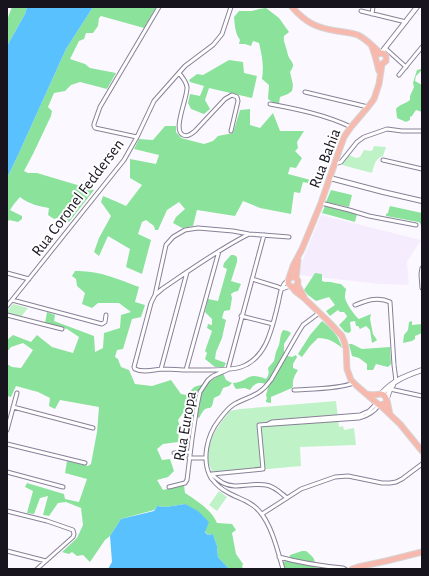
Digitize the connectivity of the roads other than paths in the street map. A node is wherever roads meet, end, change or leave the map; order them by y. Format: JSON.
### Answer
{"nodes":[{"id":1,"x":159,"y":7,"type":"edge"},
{"id":2,"x":231,"y":7,"type":"edge"},
{"id":3,"x":292,"y":7,"type":"edge"},
{"id":4,"x":373,"y":7,"type":"edge"},
{"id":5,"x":416,"y":7,"type":"edge"},
{"id":6,"x":361,"y":11,"type":"dead end"},
{"id":7,"x":372,"y":14,"type":"junction"},
{"id":8,"x":406,"y":22,"type":"junction"},
{"id":9,"x":422,"y":47,"type":"edge"},
{"id":10,"x":392,"y":54,"type":"junction"},
{"id":11,"x":382,"y":56,"type":"junction"},
{"id":12,"x":406,"y":67,"type":"junction"},
{"id":13,"x":179,"y":73,"type":"junction"},
{"id":14,"x":399,"y":75,"type":"dead end"},
{"id":15,"x":305,"y":92,"type":"dead end"},
{"id":16,"x":270,"y":104,"type":"dead end"},
{"id":17,"x":368,"y":107,"type":"junction"},
{"id":18,"x":351,"y":127,"type":"junction"},
{"id":19,"x":422,"y":131,"type":"edge"},
{"id":20,"x":231,"y":132,"type":"dead end"},
{"id":21,"x":137,"y":137,"type":"junction"},
{"id":22,"x":383,"y":160,"type":"dead end"},
{"id":23,"x":335,"y":162,"type":"junction"},
{"id":24,"x":422,"y":169,"type":"edge"},
{"id":25,"x":330,"y":178,"type":"junction"},
{"id":26,"x":422,"y":201,"type":"edge"},
{"id":27,"x":321,"y":203,"type":"junction"},
{"id":28,"x":416,"y":225,"type":"dead end"},
{"id":29,"x":249,"y":234,"type":"junction"},
{"id":30,"x":264,"y":235,"type":"junction"},
{"id":31,"x":288,"y":237,"type":"dead end"},
{"id":32,"x":219,"y":251,"type":"junction"},
{"id":33,"x":298,"y":257,"type":"junction"},
{"id":34,"x":422,"y":268,"type":"edge"},
{"id":35,"x":187,"y":272,"type":"junction"},
{"id":36,"x":7,"y":273,"type":"edge"},
{"id":37,"x":252,"y":278,"type":"junction"},
{"id":38,"x":29,"y":279,"type":"junction"},
{"id":39,"x":289,"y":279,"type":"junction"},
{"id":40,"x":296,"y":281,"type":"junction"},
{"id":41,"x":291,"y":287,"type":"junction"},
{"id":42,"x":422,"y":288,"type":"edge"},
{"id":43,"x":282,"y":289,"type":"junction"},
{"id":44,"x":155,"y":295,"type":"junction"},
{"id":45,"x":304,"y":298,"type":"junction"},
{"id":46,"x":12,"y":300,"type":"junction"},
{"id":47,"x":355,"y":305,"type":"dead end"},
{"id":48,"x":7,"y":306,"type":"edge"},
{"id":49,"x":319,"y":313,"type":"junction"},
{"id":50,"x":7,"y":315,"type":"edge"},
{"id":51,"x":106,"y":315,"type":"dead end"},
{"id":52,"x":241,"y":316,"type":"junction"},
{"id":53,"x":273,"y":324,"type":"junction"},
{"id":54,"x":62,"y":329,"type":"dead end"},
{"id":55,"x":228,"y":369,"type":"junction"},
{"id":56,"x":161,"y":370,"type":"junction"},
{"id":57,"x":186,"y":370,"type":"junction"},
{"id":58,"x":422,"y":370,"type":"edge"},
{"id":59,"x":396,"y":380,"type":"junction"},
{"id":60,"x":353,"y":383,"type":"junction"},
{"id":61,"x":390,"y":389,"type":"junction"},
{"id":62,"x":294,"y":390,"type":"dead end"},
{"id":63,"x":364,"y":392,"type":"junction"},
{"id":64,"x":17,"y":393,"type":"dead end"},
{"id":65,"x":380,"y":394,"type":"junction"},
{"id":66,"x":422,"y":396,"type":"edge"},
{"id":67,"x":387,"y":399,"type":"junction"},
{"id":68,"x":378,"y":404,"type":"junction"},
{"id":69,"x":13,"y":407,"type":"junction"},
{"id":70,"x":390,"y":414,"type":"junction"},
{"id":71,"x":93,"y":428,"type":"dead end"},
{"id":72,"x":7,"y":430,"type":"edge"},
{"id":73,"x":7,"y":444,"type":"edge"},
{"id":74,"x":422,"y":451,"type":"edge"},
{"id":75,"x":190,"y":452,"type":"junction"},
{"id":76,"x":174,"y":453,"type":"dead end"},
{"id":77,"x":189,"y":458,"type":"junction"},
{"id":78,"x":206,"y":458,"type":"junction"},
{"id":79,"x":85,"y":463,"type":"dead end"},
{"id":80,"x":422,"y":464,"type":"edge"},
{"id":81,"x":7,"y":472,"type":"edge"},
{"id":82,"x":210,"y":473,"type":"junction"},
{"id":83,"x":63,"y":487,"type":"dead end"},
{"id":84,"x":169,"y":487,"type":"dead end"},
{"id":85,"x":287,"y":498,"type":"junction"},
{"id":86,"x":7,"y":511,"type":"edge"},
{"id":87,"x":262,"y":514,"type":"junction"},
{"id":88,"x":7,"y":551,"type":"edge"},
{"id":89,"x":422,"y":552,"type":"edge"},
{"id":90,"x":279,"y":557,"type":"junction"},
{"id":91,"x":46,"y":561,"type":"junction"},
{"id":92,"x":316,"y":565,"type":"junction"},
{"id":93,"x":369,"y":565,"type":"junction"},
{"id":94,"x":37,"y":569,"type":"edge"},
{"id":95,"x":283,"y":569,"type":"edge"},
{"id":96,"x":314,"y":569,"type":"edge"},
{"id":97,"x":345,"y":569,"type":"edge"},
{"id":98,"x":352,"y":569,"type":"edge"},
{"id":99,"x":361,"y":569,"type":"edge"}],
"edges":[{"from":1,"to":21,"type":"street"},
{"from":2,"to":13,"type":"street","name":"Rua Coronel Feddersen"},
{"from":3,"to":11,"type":"main road","name":"Rua Bahia"},
{"from":4,"to":7,"type":"street"},
{"from":5,"to":8,"type":"street"},
{"from":6,"to":7,"type":"street"},
{"from":7,"to":8,"type":"street"},
{"from":8,"to":11,"type":"street"},
{"from":9,"to":12,"type":"street"},
{"from":10,"to":11,"type":"street"},
{"from":10,"to":11,"type":"street"},
{"from":10,"to":12,"type":"street"},
{"from":11,"to":17,"type":"main road","name":"Rua Bahia"},
{"from":12,"to":14,"type":"street"},
{"from":13,"to":20,"type":"street"},
{"from":13,"to":21,"type":"street","name":"Rua Coronel Feddersen"},
{"from":15,"to":17,"type":"street"},
{"from":16,"to":18,"type":"street"},
{"from":17,"to":18,"type":"main road","name":"Rua Bahia"},
{"from":18,"to":23,"type":"main road","name":"Rua Bahia"},
{"from":19,"to":23,"type":"street"},
{"from":21,"to":38,"type":"street","name":"Rua Coronel Feddersen"},
{"from":22,"to":24,"type":"street"},
{"from":23,"to":25,"type":"main road","name":"Rua Bahia"},
{"from":25,"to":26,"type":"street"},
{"from":25,"to":27,"type":"main road","name":"Rua Bahia"},
{"from":27,"to":28,"type":"street"},
{"from":27,"to":33,"type":"main road","name":"Rua Bahia"},
{"from":29,"to":30,"type":"street"},
{"from":29,"to":32,"type":"street"},
{"from":29,"to":44,"type":"street"},
{"from":30,"to":31,"type":"street"},
{"from":30,"to":37,"type":"street"},
{"from":32,"to":35,"type":"street"},
{"from":32,"to":57,"type":"street"},
{"from":33,"to":39,"type":"main road","name":"Rua Bahia"},
{"from":33,"to":40,"type":"main road","name":"Rua Bahia"},
{"from":34,"to":42,"type":"street"},
{"from":35,"to":44,"type":"street"},
{"from":35,"to":56,"type":"street"},
{"from":36,"to":38,"type":"street"},
{"from":37,"to":43,"type":"street"},
{"from":37,"to":52,"type":"street"},
{"from":38,"to":46,"type":"street","name":"Rua Coronel Feddersen"},
{"from":39,"to":40,"type":"main road"},
{"from":39,"to":41,"type":"main road"},
{"from":39,"to":43,"type":"street"},
{"from":40,"to":41,"type":"main road"},
{"from":40,"to":45,"type":"main road"},
{"from":41,"to":43,"type":"street"},
{"from":41,"to":45,"type":"main road"},
{"from":43,"to":53,"type":"street"},
{"from":44,"to":56,"type":"street"},
{"from":45,"to":49,"type":"main road"},
{"from":46,"to":48,"type":"street","name":"Rua Coronel Feddersen"},
{"from":46,"to":51,"type":"street"},
{"from":47,"to":59,"type":"street"},
{"from":49,"to":60,"type":"main road"},
{"from":49,"to":78,"type":"street"},
{"from":50,"to":54,"type":"street"},
{"from":52,"to":53,"type":"street"},
{"from":52,"to":55,"type":"street"},
{"from":53,"to":55,"type":"street"},
{"from":55,"to":57,"type":"street"},
{"from":55,"to":75,"type":"street","name":"Rua Europa"},
{"from":56,"to":57,"type":"street"},
{"from":58,"to":59,"type":"main road"},
{"from":59,"to":61,"type":"main road"},
{"from":59,"to":65,"type":"main road"},
{"from":60,"to":62,"type":"street"},
{"from":60,"to":63,"type":"main road"},
{"from":61,"to":66,"type":"street"},
{"from":61,"to":67,"type":"main road"},
{"from":63,"to":65,"type":"main road"},
{"from":63,"to":68,"type":"main road"},
{"from":64,"to":69,"type":"street"},
{"from":65,"to":67,"type":"main road"},
{"from":65,"to":68,"type":"main road"},
{"from":67,"to":68,"type":"main road"},
{"from":67,"to":70,"type":"main road"},
{"from":68,"to":70,"type":"main road"},
{"from":68,"to":82,"type":"street"},
{"from":69,"to":71,"type":"street"},
{"from":69,"to":72,"type":"street"},
{"from":70,"to":74,"type":"main road"},
{"from":73,"to":79,"type":"street"},
{"from":75,"to":76,"type":"street"},
{"from":75,"to":77,"type":"street","name":"Rua Europa"},
{"from":77,"to":78,"type":"street"},
{"from":77,"to":84,"type":"street","name":"Rua Europa"},
{"from":78,"to":82,"type":"street"},
{"from":80,"to":85,"type":"street"},
{"from":81,"to":83,"type":"street"},
{"from":82,"to":85,"type":"street"},
{"from":82,"to":87,"type":"street"},
{"from":85,"to":87,"type":"street"},
{"from":86,"to":91,"type":"street"},
{"from":87,"to":90,"type":"street"},
{"from":88,"to":91,"type":"street"},
{"from":89,"to":93,"type":"main road"},
{"from":90,"to":92,"type":"street"},
{"from":90,"to":95,"type":"street"},
{"from":91,"to":94,"type":"street"},
{"from":92,"to":96,"type":"street"},
{"from":92,"to":97,"type":"street"},
{"from":93,"to":98,"type":"main road"},
{"from":93,"to":99,"type":"main road"}]}
